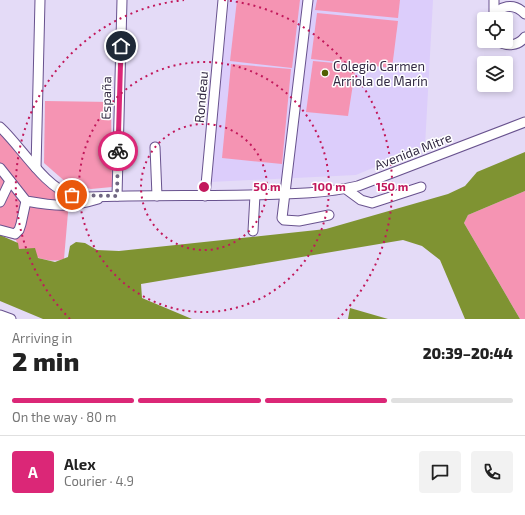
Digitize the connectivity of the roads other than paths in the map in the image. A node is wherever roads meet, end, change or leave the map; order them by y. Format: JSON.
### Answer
{"nodes":[{"id":1,"x":40,"y":0,"type":"edge"},
{"id":2,"x":122,"y":0,"type":"edge"},
{"id":3,"x":223,"y":0,"type":"edge"},
{"id":4,"x":308,"y":0,"type":"edge"},
{"id":5,"x":494,"y":0,"type":"edge"},
{"id":6,"x":524,"y":9,"type":"edge"},
{"id":7,"x":492,"y":12,"type":"edge"},
{"id":8,"x":496,"y":12,"type":"edge"},
{"id":9,"x":525,"y":36,"type":"edge"},
{"id":10,"x":513,"y":45,"type":"edge"},
{"id":11,"x":525,"y":122,"type":"edge"},
{"id":12,"x":0,"y":127,"type":"edge"},
{"id":13,"x":155,"y":147,"type":"dead end"},
{"id":14,"x":0,"y":168,"type":"edge"},
{"id":15,"x":36,"y":168,"type":"junction"},
{"id":16,"x":10,"y":181,"type":"junction"},
{"id":17,"x":421,"y":187,"type":"dead end"},
{"id":18,"x":346,"y":189,"type":"junction"},
{"id":19,"x":284,"y":194,"type":"junction"},
{"id":20,"x":255,"y":195,"type":"junction"},
{"id":21,"x":113,"y":196,"type":"junction"},
{"id":22,"x":156,"y":196,"type":"junction"},
{"id":23,"x":205,"y":196,"type":"junction"},
{"id":24,"x":26,"y":201,"type":"junction"},
{"id":25,"x":0,"y":202,"type":"edge"},
{"id":26,"x":329,"y":214,"type":"dead end"},
{"id":27,"x":0,"y":230,"type":"edge"},
{"id":28,"x":252,"y":231,"type":"dead end"},
{"id":29,"x":0,"y":314,"type":"edge"},
{"id":30,"x":11,"y":319,"type":"edge"}],
"edges":[{"from":1,"to":15,"type":"street"},
{"from":2,"to":21,"type":"street","name":"España"},
{"from":3,"to":23,"type":"street","name":"Rondeau"},
{"from":4,"to":19,"type":"street"},
{"from":5,"to":7,"type":"street"},
{"from":6,"to":8,"type":"street"},
{"from":9,"to":10,"type":"street"},
{"from":11,"to":18,"type":"street","name":"Avenida Mitre"},
{"from":12,"to":15,"type":"street","name":"Avenida Mitre"},
{"from":13,"to":22,"type":"street"},
{"from":14,"to":16,"type":"street"},
{"from":15,"to":21,"type":"street","name":"Avenida Mitre"},
{"from":16,"to":24,"type":"street"},
{"from":16,"to":25,"type":"street"},
{"from":17,"to":18,"type":"street"},
{"from":18,"to":19,"type":"street","name":"Avenida Mitre"},
{"from":19,"to":20,"type":"street","name":"Avenida Mitre"},
{"from":19,"to":26,"type":"street"},
{"from":20,"to":23,"type":"street","name":"Avenida Mitre"},
{"from":20,"to":28,"type":"street"},
{"from":21,"to":22,"type":"street","name":"Avenida Mitre"},
{"from":21,"to":24,"type":"street"},
{"from":22,"to":23,"type":"street","name":"Avenida Mitre"},
{"from":24,"to":27,"type":"street"},
{"from":29,"to":30,"type":"street"}]}
